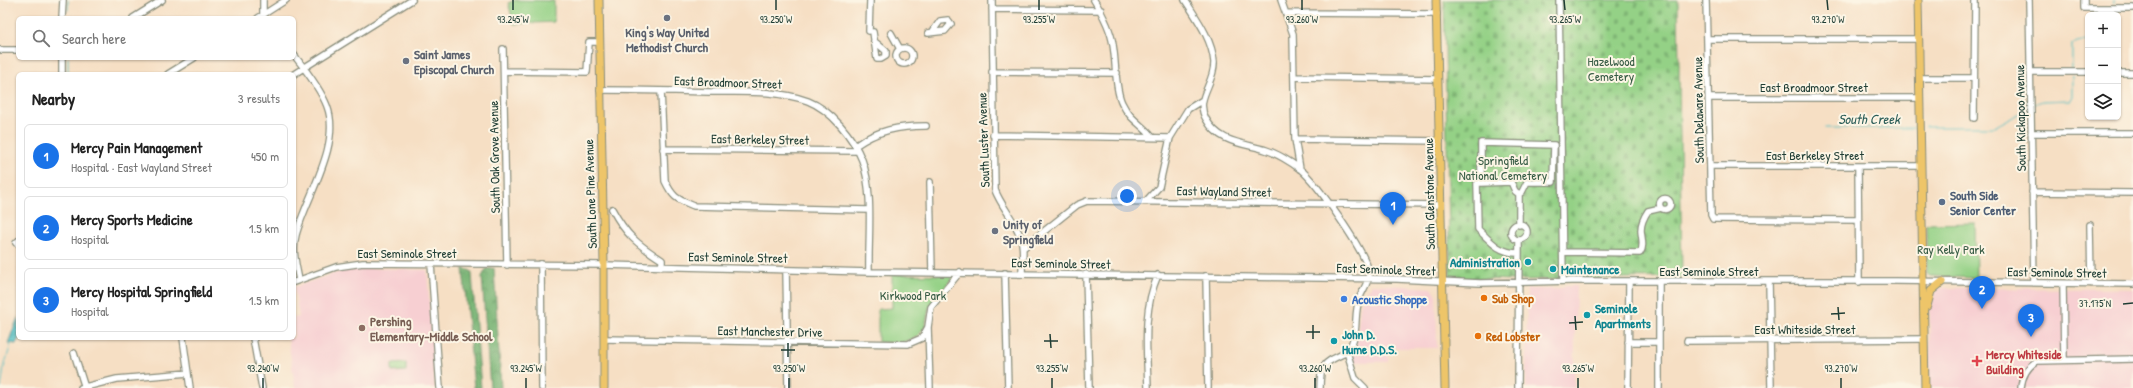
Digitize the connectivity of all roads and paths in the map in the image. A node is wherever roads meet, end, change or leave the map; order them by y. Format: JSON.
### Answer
{"nodes":[{"id":1,"x":63,"y":0,"type":"edge"},
{"id":2,"x":263,"y":0,"type":"edge"},
{"id":3,"x":286,"y":0,"type":"edge"},
{"id":4,"x":412,"y":0,"type":"edge"},
{"id":5,"x":599,"y":0,"type":"edge"},
{"id":6,"x":870,"y":0,"type":"edge"},
{"id":7,"x":992,"y":0,"type":"edge"},
{"id":8,"x":1094,"y":0,"type":"edge"},
{"id":9,"x":1185,"y":0,"type":"edge"},
{"id":10,"x":1281,"y":0,"type":"edge"},
{"id":11,"x":1436,"y":0,"type":"edge"},
{"id":12,"x":1559,"y":0,"type":"edge"},
{"id":13,"x":1706,"y":0,"type":"edge"},
{"id":14,"x":1918,"y":0,"type":"edge"},
{"id":15,"x":1975,"y":0,"type":"edge"},
{"id":16,"x":2029,"y":0,"type":"edge"},
{"id":17,"x":2084,"y":0,"type":"edge"},
{"id":18,"x":160,"y":1,"type":"edge"},
{"id":19,"x":2133,"y":8,"type":"edge"},
{"id":20,"x":992,"y":9,"type":"junction"},
{"id":21,"x":1100,"y":10,"type":"junction"},
{"id":22,"x":1286,"y":13,"type":"junction"},
{"id":23,"x":1437,"y":14,"type":"junction"},
{"id":24,"x":62,"y":16,"type":"edge"},
{"id":25,"x":136,"y":16,"type":"edge"},
{"id":26,"x":261,"y":16,"type":"edge"},
{"id":27,"x":262,"y":16,"type":"edge"},
{"id":28,"x":891,"y":33,"type":"dead end"},
{"id":29,"x":1707,"y":39,"type":"junction"},
{"id":30,"x":1918,"y":39,"type":"junction"},
{"id":31,"x":874,"y":41,"type":"dead end"},
{"id":32,"x":599,"y":42,"type":"junction"},
{"id":33,"x":503,"y":49,"type":"dead end"},
{"id":34,"x":900,"y":49,"type":"dead end"},
{"id":35,"x":0,"y":50,"type":"edge"},
{"id":36,"x":16,"y":50,"type":"edge"},
{"id":37,"x":296,"y":58,"type":"edge"},
{"id":38,"x":62,"y":60,"type":"edge"},
{"id":39,"x":191,"y":60,"type":"edge"},
{"id":40,"x":304,"y":68,"type":"junction"},
{"id":41,"x":504,"y":71,"type":"junction"},
{"id":42,"x":62,"y":72,"type":"edge"},
{"id":43,"x":171,"y":72,"type":"edge"},
{"id":44,"x":992,"y":72,"type":"junction"},
{"id":45,"x":2030,"y":72,"type":"junction"},
{"id":46,"x":2085,"y":72,"type":"edge"},
{"id":47,"x":296,"y":73,"type":"edge"},
{"id":48,"x":1116,"y":73,"type":"junction"},
{"id":49,"x":2121,"y":73,"type":"edge"},
{"id":50,"x":2133,"y":73,"type":"edge"},
{"id":51,"x":1294,"y":76,"type":"junction"},
{"id":52,"x":1919,"y":78,"type":"junction"},
{"id":53,"x":1973,"y":78,"type":"junction"},
{"id":54,"x":1438,"y":79,"type":"junction"},
{"id":55,"x":600,"y":90,"type":"junction"},
{"id":56,"x":661,"y":91,"type":"junction"},
{"id":57,"x":1709,"y":98,"type":"junction"},
{"id":58,"x":1919,"y":98,"type":"junction"},
{"id":59,"x":1201,"y":100,"type":"junction"},
{"id":60,"x":1974,"y":118,"type":"dead end"},
{"id":61,"x":926,"y":126,"type":"dead end"},
{"id":62,"x":2031,"y":133,"type":"junction"},
{"id":63,"x":2133,"y":133,"type":"edge"},
{"id":64,"x":993,"y":135,"type":"junction"},
{"id":65,"x":1152,"y":137,"type":"junction"},
{"id":66,"x":1170,"y":138,"type":"junction"},
{"id":67,"x":1295,"y":139,"type":"junction"},
{"id":68,"x":1440,"y":141,"type":"junction"},
{"id":69,"x":856,"y":148,"type":"junction"},
{"id":70,"x":662,"y":149,"type":"junction"},
{"id":71,"x":1710,"y":166,"type":"junction"},
{"id":72,"x":1858,"y":166,"type":"junction"},
{"id":73,"x":1920,"y":166,"type":"junction"},
{"id":74,"x":1300,"y":169,"type":"junction"},
{"id":75,"x":930,"y":182,"type":"dead end"},
{"id":76,"x":1479,"y":183,"type":"junction"},
{"id":77,"x":2032,"y":192,"type":"junction"},
{"id":78,"x":2133,"y":193,"type":"edge"},
{"id":79,"x":1519,"y":194,"type":"junction"},
{"id":80,"x":1146,"y":201,"type":"junction"},
{"id":81,"x":1329,"y":203,"type":"junction"},
{"id":82,"x":1441,"y":205,"type":"junction"},
{"id":83,"x":1661,"y":208,"type":"dead end"},
{"id":84,"x":612,"y":209,"type":"dead end"},
{"id":85,"x":868,"y":210,"type":"junction"},
{"id":86,"x":1858,"y":220,"type":"junction"},
{"id":87,"x":1519,"y":224,"type":"junction"},
{"id":88,"x":2090,"y":225,"type":"dead end"},
{"id":89,"x":296,"y":235,"type":"edge"},
{"id":90,"x":1519,"y":240,"type":"junction"},
{"id":91,"x":1023,"y":248,"type":"junction"},
{"id":92,"x":1563,"y":252,"type":"junction"},
{"id":93,"x":1519,"y":253,"type":"junction"},
{"id":94,"x":431,"y":264,"type":"junction"},
{"id":95,"x":541,"y":264,"type":"junction"},
{"id":96,"x":604,"y":264,"type":"junction"},
{"id":97,"x":507,"y":265,"type":"junction"},
{"id":98,"x":662,"y":267,"type":"junction"},
{"id":99,"x":786,"y":270,"type":"junction"},
{"id":100,"x":869,"y":272,"type":"junction"},
{"id":101,"x":932,"y":272,"type":"junction"},
{"id":102,"x":960,"y":272,"type":"junction"},
{"id":103,"x":1022,"y":272,"type":"junction"},
{"id":104,"x":1005,"y":273,"type":"junction"},
{"id":105,"x":1086,"y":274,"type":"junction"},
{"id":106,"x":1158,"y":275,"type":"junction"},
{"id":107,"x":1206,"y":276,"type":"junction"},
{"id":108,"x":1368,"y":279,"type":"junction"},
{"id":109,"x":296,"y":281,"type":"edge"},
{"id":110,"x":1563,"y":281,"type":"junction"},
{"id":111,"x":1629,"y":281,"type":"junction"},
{"id":112,"x":1659,"y":281,"type":"junction"},
{"id":113,"x":1923,"y":281,"type":"junction"},
{"id":114,"x":1443,"y":282,"type":"junction"},
{"id":115,"x":1769,"y":282,"type":"junction"},
{"id":116,"x":1859,"y":282,"type":"junction"},
{"id":117,"x":1942,"y":282,"type":"junction"},
{"id":118,"x":1519,"y":283,"type":"junction"},
{"id":119,"x":2034,"y":283,"type":"junction"},
{"id":120,"x":2063,"y":284,"type":"junction"},
{"id":121,"x":2091,"y":284,"type":"junction"},
{"id":122,"x":2133,"y":284,"type":"edge"},
{"id":123,"x":928,"y":327,"type":"junction"},
{"id":124,"x":1924,"y":330,"type":"junction"},
{"id":125,"x":604,"y":339,"type":"junction"},
{"id":126,"x":1924,"y":339,"type":"junction"},
{"id":127,"x":183,"y":340,"type":"edge"},
{"id":128,"x":253,"y":340,"type":"edge"},
{"id":129,"x":1771,"y":340,"type":"junction"},
{"id":130,"x":1687,"y":341,"type":"dead end"},
{"id":131,"x":1628,"y":342,"type":"junction"},
{"id":132,"x":1659,"y":342,"type":"junction"},
{"id":133,"x":788,"y":343,"type":"junction"},
{"id":134,"x":1348,"y":352,"type":"junction"},
{"id":135,"x":74,"y":353,"type":"dead end"},
{"id":136,"x":2133,"y":359,"type":"edge"},
{"id":137,"x":2064,"y":360,"type":"junction"},
{"id":138,"x":188,"y":373,"type":"junction"},
{"id":139,"x":81,"y":388,"type":"edge"},
{"id":140,"x":85,"y":388,"type":"edge"},
{"id":141,"x":190,"y":388,"type":"edge"},
{"id":142,"x":262,"y":388,"type":"edge"},
{"id":143,"x":440,"y":388,"type":"edge"},
{"id":144,"x":542,"y":388,"type":"edge"},
{"id":145,"x":604,"y":388,"type":"edge"},
{"id":146,"x":788,"y":388,"type":"edge"},
{"id":147,"x":930,"y":388,"type":"edge"},
{"id":148,"x":1008,"y":388,"type":"edge"},
{"id":149,"x":1089,"y":388,"type":"edge"},
{"id":150,"x":1148,"y":388,"type":"edge"},
{"id":151,"x":1208,"y":388,"type":"edge"},
{"id":152,"x":1320,"y":388,"type":"edge"},
{"id":153,"x":1365,"y":388,"type":"edge"},
{"id":154,"x":1445,"y":388,"type":"edge"},
{"id":155,"x":1518,"y":388,"type":"edge"},
{"id":156,"x":1628,"y":388,"type":"edge"},
{"id":157,"x":1659,"y":388,"type":"edge"},
{"id":158,"x":1771,"y":388,"type":"edge"},
{"id":159,"x":1925,"y":388,"type":"edge"},
{"id":160,"x":2020,"y":388,"type":"edge"}],
"edges":[{"from":1,"to":24,"type":"street"},
{"from":2,"to":26,"type":"street"},
{"from":3,"to":27,"type":"street"},
{"from":4,"to":40,"type":"street"},
{"from":5,"to":32,"type":"main road","name":"South Lone Pine Avenue"},
{"from":6,"to":31,"type":"street"},
{"from":7,"to":20,"type":"street","name":"South Luster Avenue"},
{"from":8,"to":21,"type":"street"},
{"from":9,"to":59,"type":"street"},
{"from":10,"to":22,"type":"street"},
{"from":11,"to":23,"type":"main road","name":"South Glenstone Avenue"},
{"from":12,"to":92,"type":"street"},
{"from":13,"to":29,"type":"street","name":"South Delaware Avenue"},
{"from":14,"to":30,"type":"main road"},
{"from":15,"to":53,"type":"street"},
{"from":16,"to":45,"type":"street","name":"South Kickapoo Avenue"},
{"from":17,"to":19,"type":"street"},
{"from":18,"to":25,"type":"street"},
{"from":20,"to":21,"type":"street"},
{"from":20,"to":44,"type":"street","name":"South Luster Avenue"},
{"from":21,"to":48,"type":"street"},
{"from":22,"to":23,"type":"street"},
{"from":22,"to":51,"type":"street"},
{"from":23,"to":54,"type":"main road","name":"South Glenstone Avenue"},
{"from":28,"to":34,"type":"street"},
{"from":29,"to":30,"type":"street"},
{"from":29,"to":57,"type":"street","name":"South Delaware Avenue"},
{"from":30,"to":52,"type":"main road"},
{"from":32,"to":41,"type":"street"},
{"from":32,"to":55,"type":"main road","name":"South Lone Pine Avenue"},
{"from":33,"to":41,"type":"street","name":"South Oak Grove Avenue"},
{"from":35,"to":36,"type":"street"},
{"from":37,"to":40,"type":"street"},
{"from":38,"to":42,"type":"street"},
{"from":39,"to":43,"type":"street"},
{"from":40,"to":47,"type":"street"},
{"from":40,"to":89,"type":"street"},
{"from":41,"to":97,"type":"street","name":"South Oak Grove Avenue"},
{"from":44,"to":48,"type":"street"},
{"from":44,"to":64,"type":"street","name":"South Luster Avenue"},
{"from":45,"to":46,"type":"street"},
{"from":45,"to":62,"type":"street","name":"South Kickapoo Avenue"},
{"from":48,"to":65,"type":"street"},
{"from":49,"to":50,"type":"street"},
{"from":51,"to":54,"type":"street"},
{"from":51,"to":67,"type":"street"},
{"from":52,"to":53,"type":"street"},
{"from":52,"to":58,"type":"main road"},
{"from":53,"to":60,"type":"street"},
{"from":54,"to":68,"type":"main road","name":"South Glenstone Avenue"},
{"from":55,"to":56,"type":"street","name":"East Broadmoor Street"},
{"from":55,"to":96,"type":"main road","name":"South Lone Pine Avenue"},
{"from":56,"to":69,"type":"street","name":"East Broadmoor Street"},
{"from":56,"to":70,"type":"street"},
{"from":57,"to":58,"type":"street","name":"East Broadmoor Street"},
{"from":57,"to":71,"type":"street","name":"South Delaware Avenue"},
{"from":58,"to":73,"type":"main road"},
{"from":59,"to":66,"type":"street"},
{"from":59,"to":74,"type":"street"},
{"from":61,"to":69,"type":"street"},
{"from":62,"to":63,"type":"street"},
{"from":62,"to":77,"type":"street","name":"South Kickapoo Avenue"},
{"from":64,"to":65,"type":"street"},
{"from":64,"to":91,"type":"street","name":"South Luster Avenue"},
{"from":65,"to":66,"type":"street"},
{"from":66,"to":80,"type":"street"},
{"from":67,"to":68,"type":"street"},
{"from":67,"to":74,"type":"street"},
{"from":68,"to":82,"type":"main road","name":"South Glenstone Avenue"},
{"from":69,"to":70,"type":"street","name":"East Berkeley Street"},
{"from":69,"to":85,"type":"street","name":"East Broadmoor Street"},
{"from":70,"to":85,"type":"street"},
{"from":71,"to":72,"type":"street","name":"East Berkeley Street"},
{"from":71,"to":86,"type":"street","name":"South Delaware Avenue"},
{"from":72,"to":73,"type":"street","name":"East Berkeley Street"},
{"from":72,"to":86,"type":"street"},
{"from":73,"to":113,"type":"main road"},
{"from":74,"to":81,"type":"street"},
{"from":75,"to":101,"type":"street"},
{"from":76,"to":79,"type":"street"},
{"from":76,"to":79,"type":"street"},
{"from":76,"to":93,"type":"street"},
{"from":77,"to":78,"type":"street"},
{"from":77,"to":119,"type":"street","name":"South Kickapoo Avenue"},
{"from":79,"to":87,"type":"street"},
{"from":80,"to":81,"type":"street","name":"East Wayland Street"},
{"from":80,"to":91,"type":"street","name":"East Wayland Street"},
{"from":81,"to":82,"type":"street","name":"East Wayland Street"},
{"from":81,"to":108,"type":"street"},
{"from":82,"to":114,"type":"main road","name":"South Glenstone Avenue"},
{"from":83,"to":92,"type":"street"},
{"from":84,"to":98,"type":"street"},
{"from":85,"to":100,"type":"street","name":"East Broadmoor Street"},
{"from":86,"to":116,"type":"street"},
{"from":87,"to":90,"type":"street"},
{"from":87,"to":90,"type":"street"},
{"from":88,"to":121,"type":"street"},
{"from":90,"to":93,"type":"street"},
{"from":91,"to":103,"type":"street","name":"South Luster Avenue"},
{"from":92,"to":110,"type":"street"},
{"from":93,"to":118,"type":"street"},
{"from":94,"to":97,"type":"street","name":"East Seminole Street"},
{"from":94,"to":109,"type":"street","name":"East Seminole Street"},
{"from":94,"to":143,"type":"street"},
{"from":95,"to":96,"type":"street","name":"East Seminole Street"},
{"from":95,"to":97,"type":"street","name":"East Seminole Street"},
{"from":95,"to":144,"type":"street"},
{"from":96,"to":98,"type":"street","name":"East Seminole Street"},
{"from":96,"to":125,"type":"main road","name":"South Lone Pine Avenue"},
{"from":98,"to":99,"type":"street","name":"East Seminole Street"},
{"from":99,"to":100,"type":"street","name":"East Seminole Street"},
{"from":99,"to":133,"type":"street"},
{"from":100,"to":101,"type":"street","name":"East Seminole Street"},
{"from":101,"to":102,"type":"street","name":"East Seminole Street"},
{"from":102,"to":104,"type":"street","name":"East Seminole Street"},
{"from":102,"to":123,"type":"street"},
{"from":103,"to":104,"type":"street","name":"East Seminole Street"},
{"from":103,"to":105,"type":"street","name":"East Seminole Street"},
{"from":104,"to":148,"type":"street"},
{"from":105,"to":106,"type":"street","name":"East Seminole Street"},
{"from":105,"to":149,"type":"street"},
{"from":106,"to":107,"type":"street","name":"East Seminole Street"},
{"from":106,"to":150,"type":"street"},
{"from":107,"to":108,"type":"street","name":"East Seminole Street"},
{"from":107,"to":151,"type":"street"},
{"from":108,"to":114,"type":"street","name":"East Seminole Street"},
{"from":108,"to":134,"type":"street"},
{"from":110,"to":111,"type":"street","name":"East Seminole Street"},
{"from":110,"to":118,"type":"street","name":"East Seminole Street"},
{"from":111,"to":112,"type":"street","name":"East Seminole Street"},
{"from":111,"to":131,"type":"street"},
{"from":112,"to":115,"type":"street","name":"East Seminole Street"},
{"from":112,"to":132,"type":"street"},
{"from":113,"to":116,"type":"street","name":"East Seminole Street"},
{"from":113,"to":117,"type":"street","name":"East Seminole Street"},
{"from":113,"to":124,"type":"main road"},
{"from":114,"to":118,"type":"street","name":"East Seminole Street"},
{"from":114,"to":154,"type":"main road","name":"South Glenstone Avenue"},
{"from":115,"to":116,"type":"street","name":"East Seminole Street"},
{"from":115,"to":129,"type":"street"},
{"from":117,"to":119,"type":"street","name":"East Seminole Street"},
{"from":117,"to":124,"type":"main road"},
{"from":118,"to":155,"type":"street"},
{"from":119,"to":120,"type":"street","name":"East Seminole Street"},
{"from":120,"to":121,"type":"street","name":"East Seminole Street"},
{"from":120,"to":137,"type":"street"},
{"from":121,"to":122,"type":"street","name":"East Seminole Street"},
{"from":123,"to":133,"type":"street","name":"East Manchester Drive"},
{"from":123,"to":147,"type":"street"},
{"from":124,"to":126,"type":"main road"},
{"from":125,"to":133,"type":"street","name":"East Manchester Drive"},
{"from":125,"to":145,"type":"main road","name":"South Lone Pine Avenue"},
{"from":126,"to":129,"type":"street","name":"East Whiteside Street"},
{"from":126,"to":159,"type":"main road"},
{"from":127,"to":138,"type":"street"},
{"from":128,"to":142,"type":"street"},
{"from":129,"to":130,"type":"street","name":"East Whiteside Street"},
{"from":129,"to":158,"type":"street"},
{"from":131,"to":132,"type":"street"},
{"from":131,"to":156,"type":"street"},
{"from":132,"to":157,"type":"street"},
{"from":133,"to":146,"type":"street"},
{"from":134,"to":152,"type":"street"},
{"from":134,"to":153,"type":"street"},
{"from":135,"to":140,"type":"street"},
{"from":136,"to":137,"type":"street"},
{"from":137,"to":160,"type":"street"},
{"from":138,"to":140,"type":"street"},
{"from":138,"to":141,"type":"street"},
{"from":139,"to":140,"type":"street"}]}
